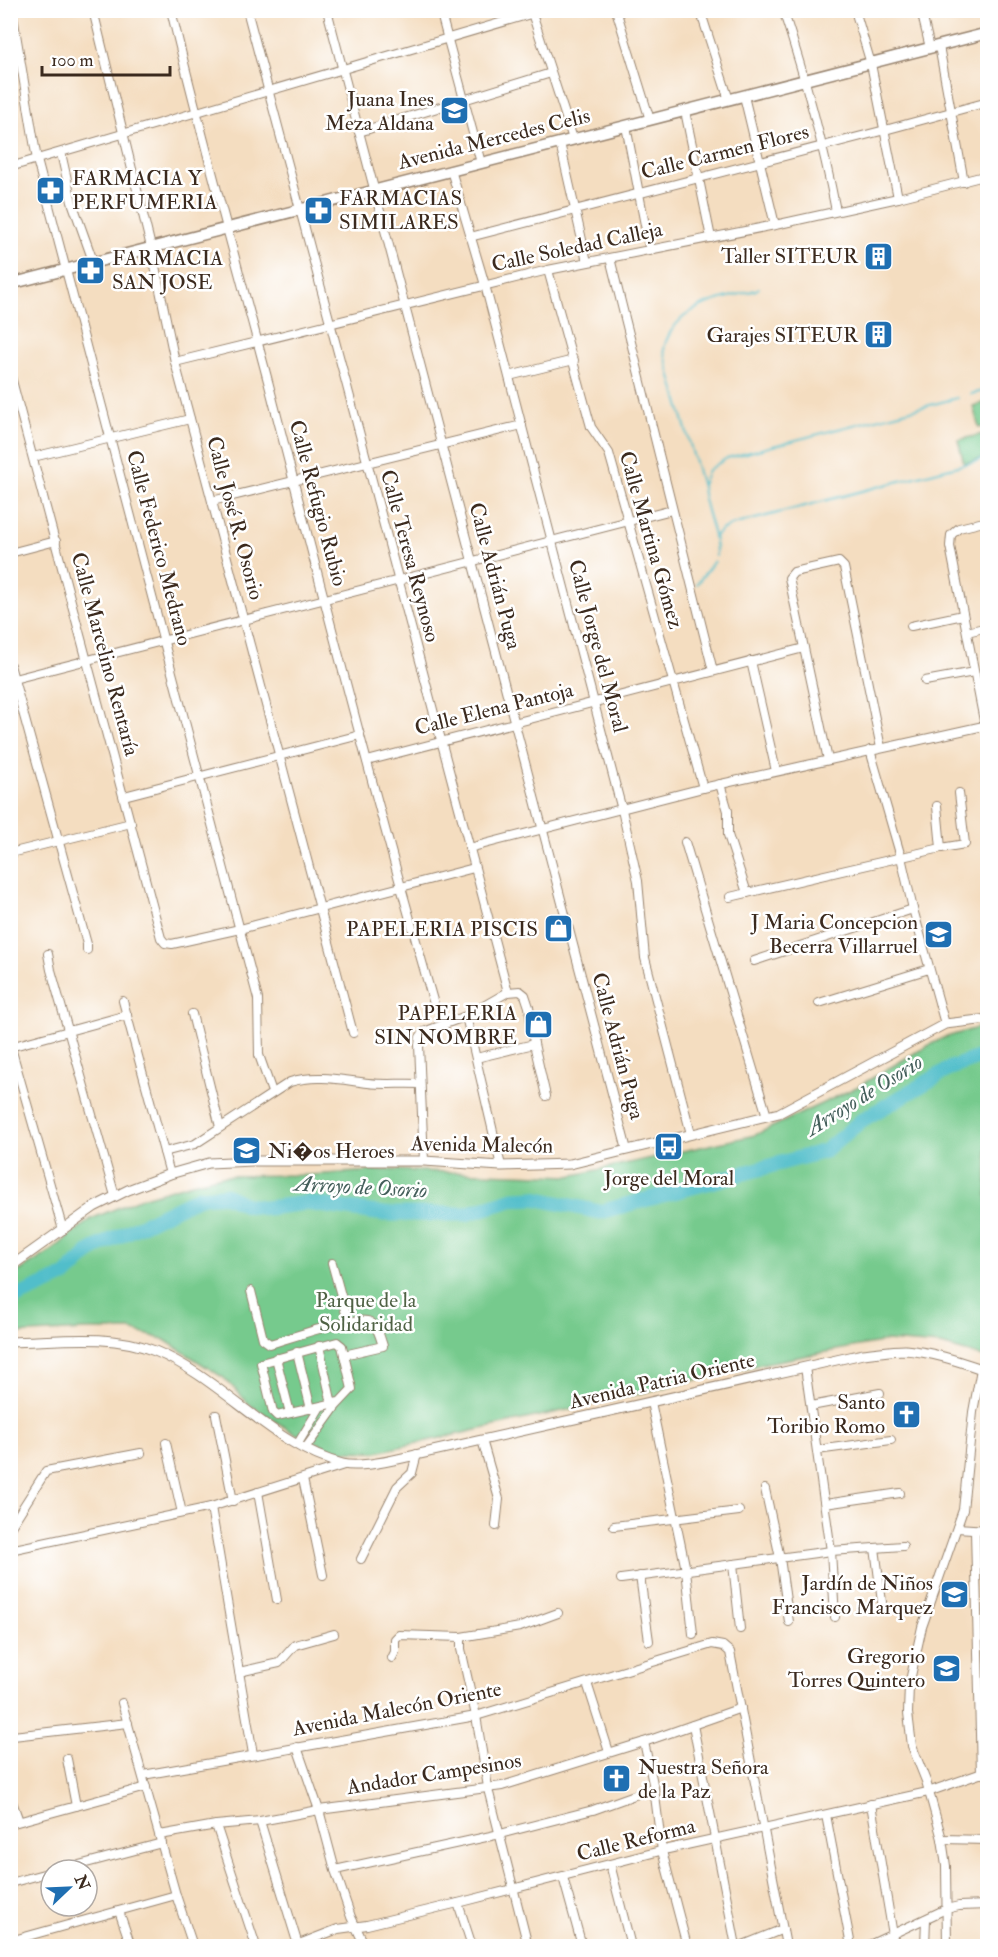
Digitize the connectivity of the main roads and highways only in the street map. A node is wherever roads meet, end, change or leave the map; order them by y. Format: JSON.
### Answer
{"nodes":[{"id":1,"x":987,"y":33,"type":"edge"},
{"id":2,"x":10,"y":284,"type":"edge"}],
"edges":[{"from":1,"to":2,"type":"main road","name":"Avenida Mercedes Celis"}]}
